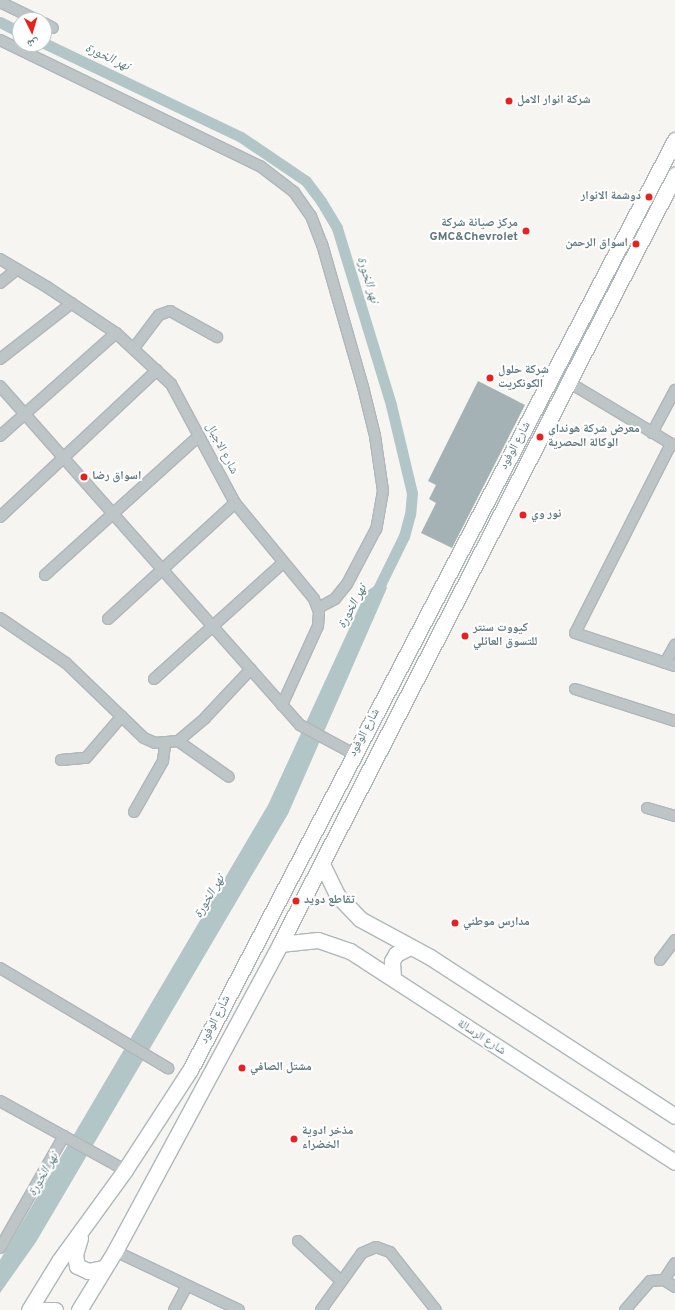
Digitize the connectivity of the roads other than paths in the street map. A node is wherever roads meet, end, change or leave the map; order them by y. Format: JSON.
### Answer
{"nodes":[{"id":1,"x":0,"y":2,"type":"edge"},
{"id":2,"x":21,"y":12,"type":"edge"},
{"id":3,"x":0,"y":40,"type":"edge"},
{"id":4,"x":675,"y":140,"type":"edge"},
{"id":5,"x":675,"y":175,"type":"edge"},
{"id":6,"x":0,"y":260,"type":"edge"},
{"id":7,"x":16,"y":269,"type":"junction"},
{"id":8,"x":0,"y":283,"type":"edge"},
{"id":9,"x":72,"y":303,"type":"junction"},
{"id":10,"x":116,"y":332,"type":"junction"},
{"id":11,"x":217,"y":337,"type":"dead end"},
{"id":12,"x":134,"y":348,"type":"junction"},
{"id":13,"x":0,"y":359,"type":"edge"},
{"id":14,"x":157,"y":370,"type":"junction"},
{"id":15,"x":570,"y":383,"type":"junction"},
{"id":16,"x":0,"y":386,"type":"edge"},
{"id":17,"x":675,"y":390,"type":"edge"},
{"id":18,"x":25,"y":414,"type":"junction"},
{"id":19,"x":652,"y":433,"type":"junction"},
{"id":20,"x":0,"y":436,"type":"edge"},
{"id":21,"x":199,"y":436,"type":"junction"},
{"id":22,"x":673,"y":445,"type":"edge"},
{"id":23,"x":66,"y":458,"type":"junction"},
{"id":24,"x":235,"y":504,"type":"junction"},
{"id":25,"x":112,"y":513,"type":"junction"},
{"id":26,"x":0,"y":517,"type":"edge"},
{"id":27,"x":283,"y":563,"type":"junction"},
{"id":28,"x":162,"y":570,"type":"junction"},
{"id":29,"x":45,"y":575,"type":"dead end"},
{"id":30,"x":318,"y":608,"type":"junction"},
{"id":31,"x":0,"y":618,"type":"edge"},
{"id":32,"x":108,"y":619,"type":"dead end"},
{"id":33,"x":213,"y":626,"type":"junction"},
{"id":34,"x":675,"y":645,"type":"edge"},
{"id":35,"x":670,"y":664,"type":"edge"},
{"id":36,"x":251,"y":669,"type":"junction"},
{"id":37,"x":154,"y":679,"type":"dead end"},
{"id":38,"x":575,"y":689,"type":"dead end"},
{"id":39,"x":282,"y":705,"type":"junction"},
{"id":40,"x":122,"y":716,"type":"junction"},
{"id":41,"x":675,"y":721,"type":"edge"},
{"id":42,"x":178,"y":741,"type":"junction"},
{"id":43,"x":165,"y":744,"type":"junction"},
{"id":44,"x":354,"y":754,"type":"junction"},
{"id":45,"x":61,"y":760,"type":"dead end"},
{"id":46,"x":229,"y":777,"type":"dead end"},
{"id":47,"x":647,"y":808,"type":"dead end"},
{"id":48,"x":134,"y":812,"type":"dead end"},
{"id":49,"x":675,"y":816,"type":"edge"},
{"id":50,"x":322,"y":864,"type":"junction"},
{"id":51,"x":675,"y":940,"type":"edge"},
{"id":52,"x":280,"y":944,"type":"junction"},
{"id":53,"x":410,"y":947,"type":"junction"},
{"id":54,"x":660,"y":960,"type":"dead end"},
{"id":55,"x":0,"y":968,"type":"edge"},
{"id":56,"x":392,"y":977,"type":"junction"},
{"id":57,"x":168,"y":1068,"type":"dead end"},
{"id":58,"x":0,"y":1100,"type":"edge"},
{"id":59,"x":675,"y":1116,"type":"edge"},
{"id":60,"x":64,"y":1136,"type":"junction"},
{"id":61,"x":675,"y":1162,"type":"edge"},
{"id":62,"x":125,"y":1170,"type":"junction"},
{"id":63,"x":83,"y":1230,"type":"junction"},
{"id":64,"x":298,"y":1241,"type":"dead end"},
{"id":65,"x":0,"y":1248,"type":"edge"},
{"id":66,"x":115,"y":1251,"type":"junction"},
{"id":67,"x":675,"y":1262,"type":"edge"},
{"id":68,"x":104,"y":1268,"type":"junction"},
{"id":69,"x":664,"y":1280,"type":"junction"},
{"id":70,"x":341,"y":1281,"type":"junction"},
{"id":71,"x":187,"y":1286,"type":"junction"},
{"id":72,"x":675,"y":1287,"type":"edge"},
{"id":73,"x":29,"y":1310,"type":"edge"},
{"id":74,"x":43,"y":1310,"type":"edge"},
{"id":75,"x":55,"y":1310,"type":"edge"},
{"id":76,"x":79,"y":1310,"type":"edge"},
{"id":77,"x":174,"y":1310,"type":"edge"},
{"id":78,"x":238,"y":1310,"type":"edge"},
{"id":79,"x":321,"y":1310,"type":"edge"},
{"id":80,"x":436,"y":1310,"type":"edge"},
{"id":81,"x":625,"y":1310,"type":"edge"}],
"edges":[{"from":1,"to":2,"type":"street"},
{"from":3,"to":30,"type":"street"},
{"from":4,"to":44,"type":"main road","name":"شارع الوفود"},
{"from":5,"to":15,"type":"main road","name":"شارع الوفود"},
{"from":6,"to":7,"type":"street","name":"شارع الاجبال"},
{"from":7,"to":8,"type":"street"},
{"from":7,"to":9,"type":"street","name":"شارع الاجبال"},
{"from":9,"to":10,"type":"street","name":"شارع الاجبال"},
{"from":9,"to":13,"type":"street"},
{"from":10,"to":12,"type":"street","name":"شارع الاجبال"},
{"from":10,"to":18,"type":"street"},
{"from":11,"to":12,"type":"street"},
{"from":12,"to":14,"type":"street","name":"شارع الاجبال"},
{"from":14,"to":21,"type":"street","name":"شارع الاجبال"},
{"from":14,"to":23,"type":"street"},
{"from":15,"to":19,"type":"street"},
{"from":15,"to":50,"type":"main road","name":"شارع الوفود"},
{"from":16,"to":18,"type":"street"},
{"from":17,"to":19,"type":"street"},
{"from":18,"to":20,"type":"street"},
{"from":18,"to":23,"type":"street"},
{"from":19,"to":22,"type":"street"},
{"from":21,"to":24,"type":"street","name":"شارع الاجبال"},
{"from":21,"to":25,"type":"street"},
{"from":22,"to":35,"type":"street"},
{"from":23,"to":25,"type":"street"},
{"from":23,"to":26,"type":"street"},
{"from":24,"to":27,"type":"street","name":"شارع الاجبال"},
{"from":24,"to":28,"type":"street"},
{"from":25,"to":28,"type":"street"},
{"from":25,"to":29,"type":"street"},
{"from":27,"to":30,"type":"street","name":"شارع الاجبال"},
{"from":27,"to":33,"type":"street"},
{"from":28,"to":32,"type":"street"},
{"from":28,"to":33,"type":"street"},
{"from":30,"to":39,"type":"street"},
{"from":31,"to":40,"type":"street"},
{"from":33,"to":36,"type":"street"},
{"from":33,"to":37,"type":"street"},
{"from":34,"to":35,"type":"street"},
{"from":36,"to":39,"type":"street"},
{"from":36,"to":42,"type":"street"},
{"from":38,"to":41,"type":"street"},
{"from":39,"to":44,"type":"street"},
{"from":40,"to":43,"type":"street"},
{"from":40,"to":45,"type":"street"},
{"from":42,"to":43,"type":"street"},
{"from":42,"to":46,"type":"street"},
{"from":43,"to":48,"type":"street"},
{"from":44,"to":62,"type":"main road","name":"شارع الوفود"},
{"from":47,"to":49,"type":"street"},
{"from":50,"to":52,"type":"main road","name":"شارع الوفود"},
{"from":50,"to":53,"type":"main road"},
{"from":51,"to":54,"type":"street"},
{"from":52,"to":56,"type":"main road","name":"شارع الرسالة"},
{"from":52,"to":66,"type":"main road","name":"شارع الوفود"},
{"from":53,"to":56,"type":"main road"},
{"from":53,"to":59,"type":"main road"},
{"from":55,"to":57,"type":"street"},
{"from":56,"to":61,"type":"main road","name":"شارع الرسالة"},
{"from":58,"to":60,"type":"street"},
{"from":60,"to":62,"type":"street"},
{"from":60,"to":65,"type":"street"},
{"from":62,"to":63,"type":"main road","name":"شارع الوفود"},
{"from":63,"to":68,"type":"main road"},
{"from":63,"to":73,"type":"main road","name":"شارع الوفود"},
{"from":64,"to":70,"type":"street"},
{"from":66,"to":68,"type":"main road","name":"شارع الوفود"},
{"from":66,"to":71,"type":"street"},
{"from":67,"to":69,"type":"street"},
{"from":68,"to":76,"type":"main road","name":"شارع الوفود"},
{"from":69,"to":72,"type":"street"},
{"from":69,"to":81,"type":"street"},
{"from":70,"to":79,"type":"street"},
{"from":70,"to":80,"type":"street"},
{"from":71,"to":77,"type":"street"},
{"from":71,"to":78,"type":"street"},
{"from":74,"to":75,"type":"main road"}]}
